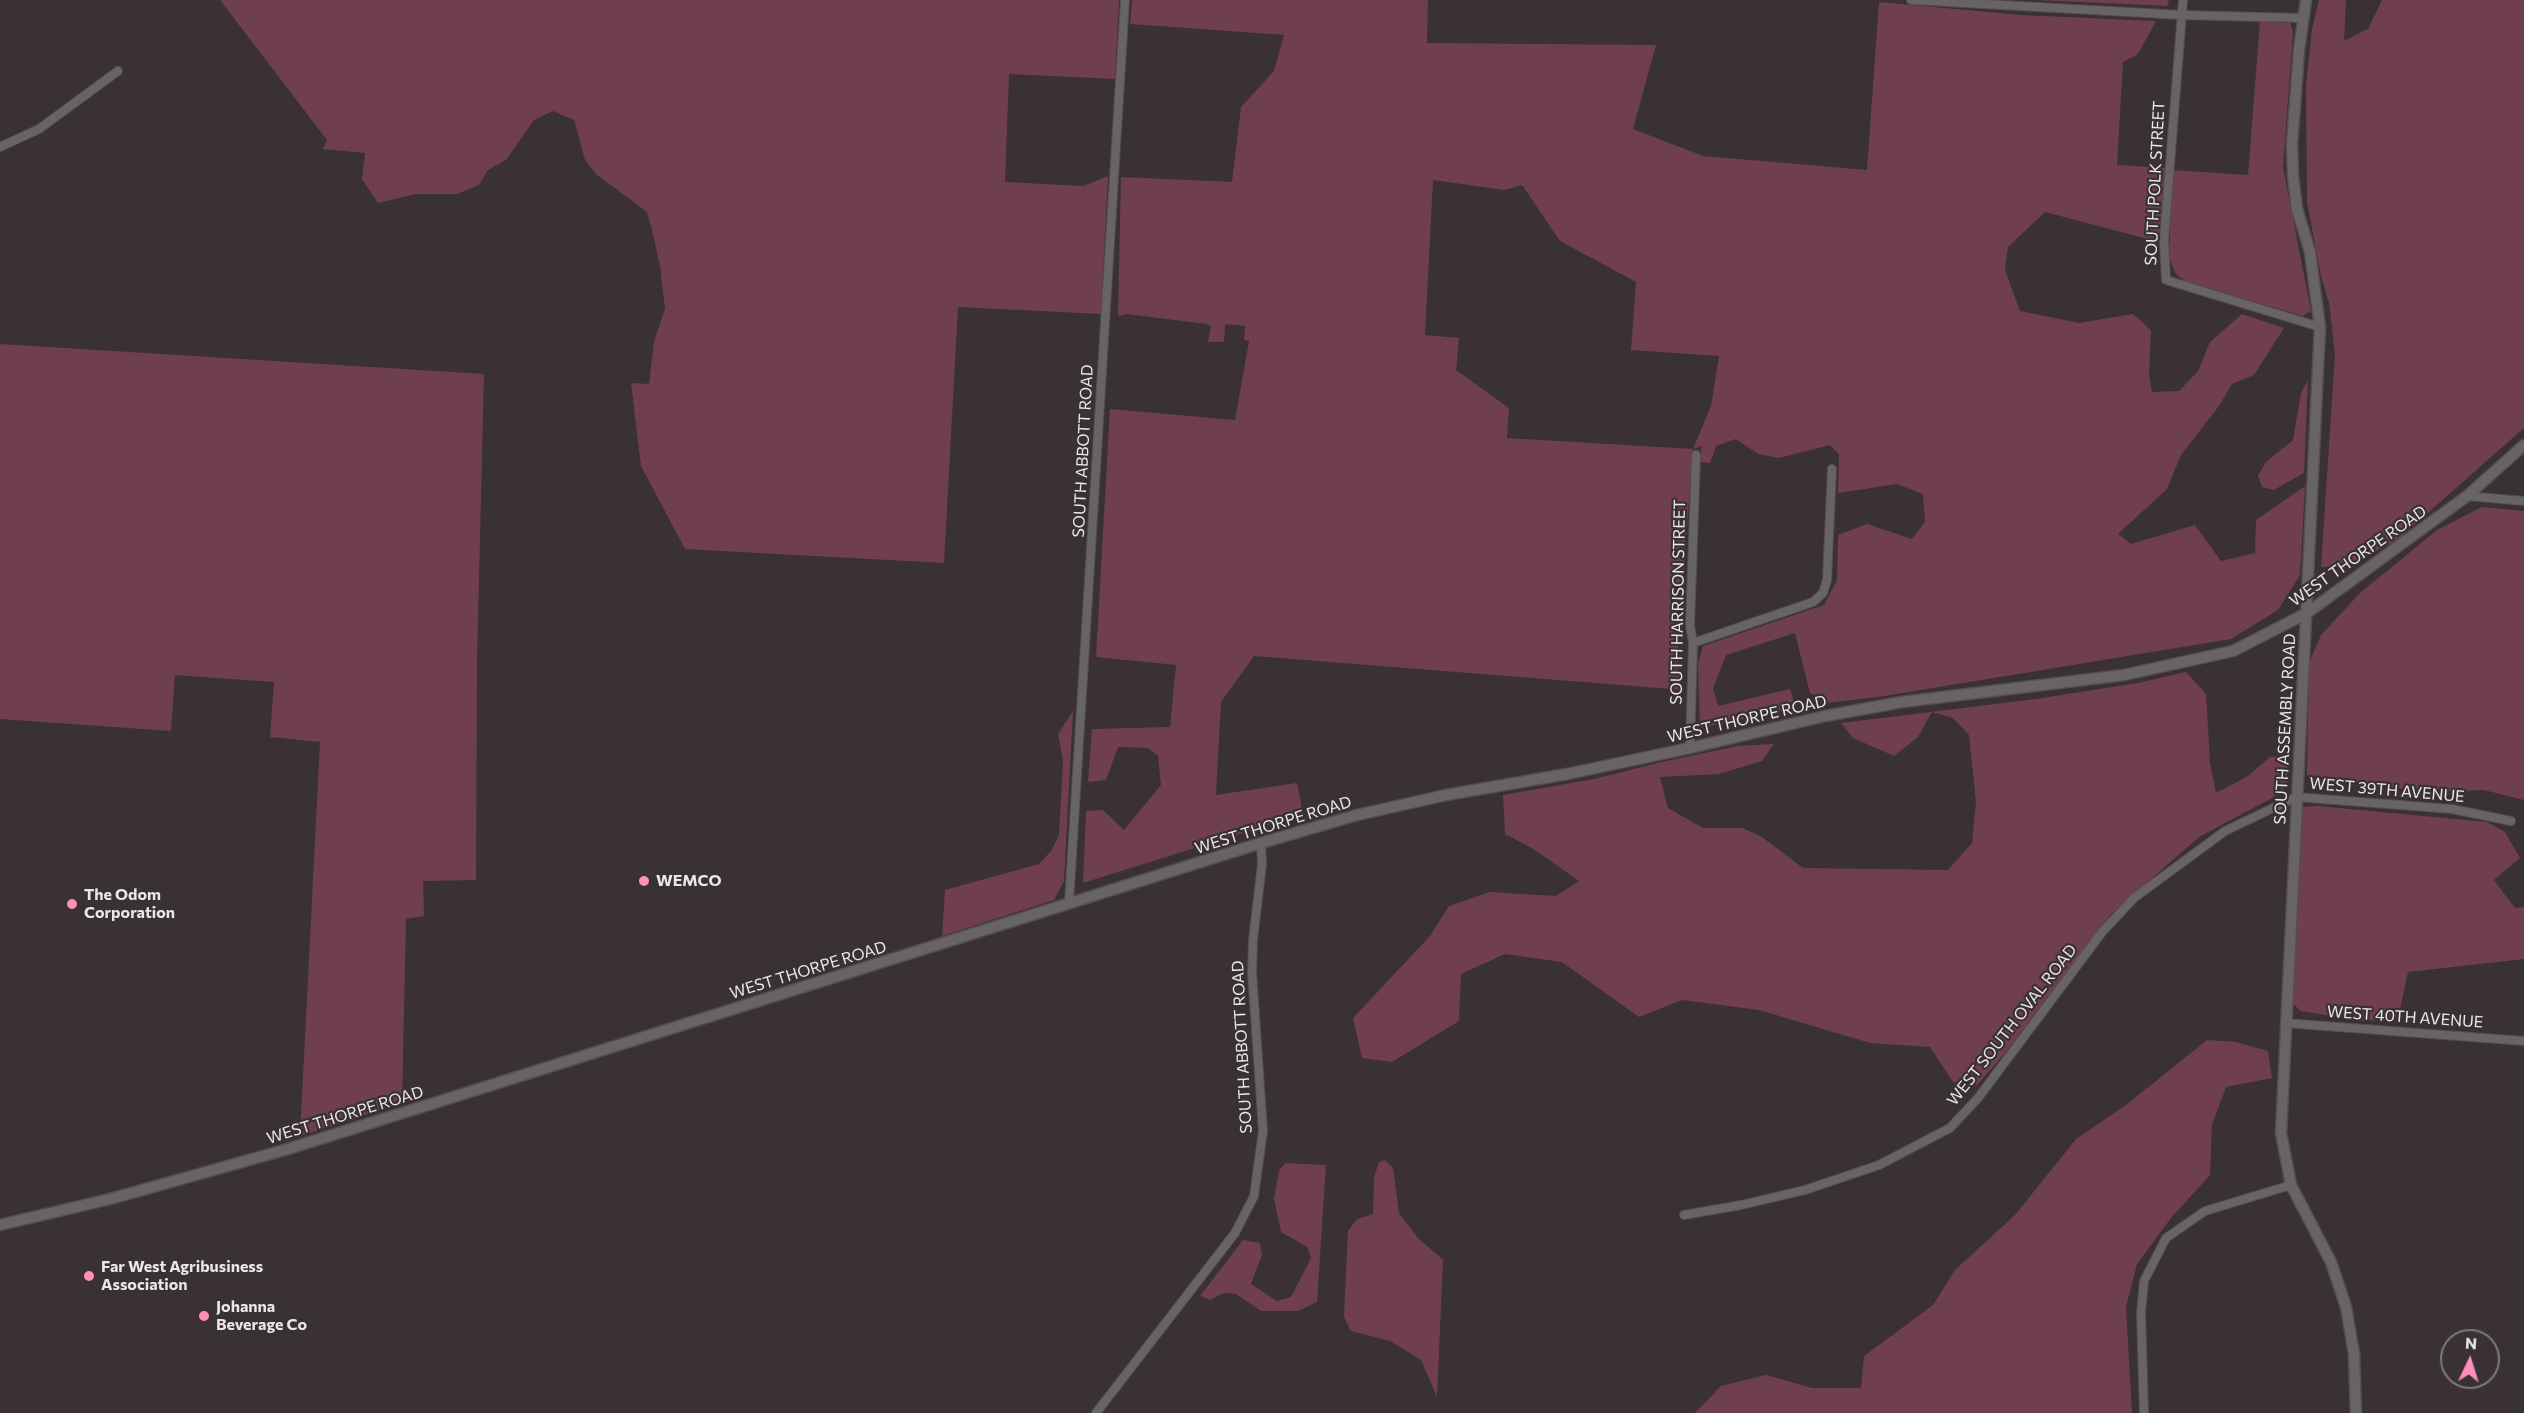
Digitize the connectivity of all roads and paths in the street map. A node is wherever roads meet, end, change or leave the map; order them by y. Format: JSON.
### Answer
{"nodes":[{"id":1,"x":1125,"y":0,"type":"edge"},
{"id":2,"x":1911,"y":0,"type":"edge"},
{"id":3,"x":2183,"y":0,"type":"edge"},
{"id":4,"x":2306,"y":0,"type":"edge"},
{"id":5,"x":2182,"y":15,"type":"junction"},
{"id":6,"x":2302,"y":18,"type":"junction"},
{"id":7,"x":118,"y":71,"type":"dead end"},
{"id":8,"x":0,"y":147,"type":"edge"},
{"id":9,"x":2320,"y":327,"type":"junction"},
{"id":10,"x":2524,"y":445,"type":"edge"},
{"id":11,"x":1696,"y":455,"type":"dead end"},
{"id":12,"x":1832,"y":469,"type":"dead end"},
{"id":13,"x":2467,"y":496,"type":"junction"},
{"id":14,"x":2524,"y":501,"type":"edge"},
{"id":15,"x":2307,"y":613,"type":"junction"},
{"id":16,"x":1693,"y":644,"type":"junction"},
{"id":17,"x":1690,"y":748,"type":"junction"},
{"id":18,"x":2296,"y":797,"type":"junction"},
{"id":19,"x":2511,"y":821,"type":"dead end"},
{"id":20,"x":1261,"y":843,"type":"junction"},
{"id":21,"x":1070,"y":903,"type":"junction"},
{"id":22,"x":2284,"y":1023,"type":"junction"},
{"id":23,"x":2524,"y":1041,"type":"edge"},
{"id":24,"x":2291,"y":1185,"type":"junction"},
{"id":25,"x":1684,"y":1215,"type":"dead end"},
{"id":26,"x":0,"y":1225,"type":"edge"},
{"id":27,"x":1096,"y":1413,"type":"edge"},
{"id":28,"x":2144,"y":1413,"type":"edge"},
{"id":29,"x":2356,"y":1413,"type":"edge"}],
"edges":[{"from":1,"to":21,"type":"street","name":"SOUTH ABBOTT ROAD"},
{"from":2,"to":5,"type":"street"},
{"from":3,"to":5,"type":"street","name":"SOUTH POLK STREET"},
{"from":4,"to":6,"type":"street","name":"SOUTH ASSEMBLY ROAD"},
{"from":5,"to":6,"type":"street"},
{"from":5,"to":9,"type":"street","name":"SOUTH POLK STREET"},
{"from":6,"to":9,"type":"street","name":"SOUTH ASSEMBLY ROAD"},
{"from":7,"to":8,"type":"street"},
{"from":9,"to":15,"type":"street","name":"SOUTH ASSEMBLY ROAD"},
{"from":10,"to":13,"type":"street","name":"WEST THORPE ROAD"},
{"from":11,"to":16,"type":"street","name":"SOUTH HARRISON STREET"},
{"from":12,"to":16,"type":"street"},
{"from":13,"to":14,"type":"street"},
{"from":13,"to":15,"type":"street","name":"WEST THORPE ROAD"},
{"from":15,"to":17,"type":"street","name":"WEST THORPE ROAD"},
{"from":15,"to":18,"type":"street","name":"SOUTH ASSEMBLY ROAD"},
{"from":16,"to":17,"type":"street","name":"SOUTH HARRISON STREET"},
{"from":17,"to":20,"type":"street","name":"WEST THORPE ROAD"},
{"from":18,"to":19,"type":"street","name":"WEST 39TH AVENUE"},
{"from":18,"to":22,"type":"street","name":"SOUTH ASSEMBLY ROAD"},
{"from":18,"to":25,"type":"street","name":"WEST SOUTH OVAL ROAD"},
{"from":20,"to":21,"type":"street","name":"WEST THORPE ROAD"},
{"from":20,"to":27,"type":"street","name":"SOUTH ABBOTT ROAD"},
{"from":21,"to":26,"type":"street","name":"WEST THORPE ROAD"},
{"from":22,"to":23,"type":"street","name":"WEST 40TH AVENUE"},
{"from":22,"to":24,"type":"street","name":"SOUTH ASSEMBLY ROAD"},
{"from":24,"to":28,"type":"street"},
{"from":24,"to":29,"type":"street","name":"SOUTH ASSEMBLY ROAD"}]}
